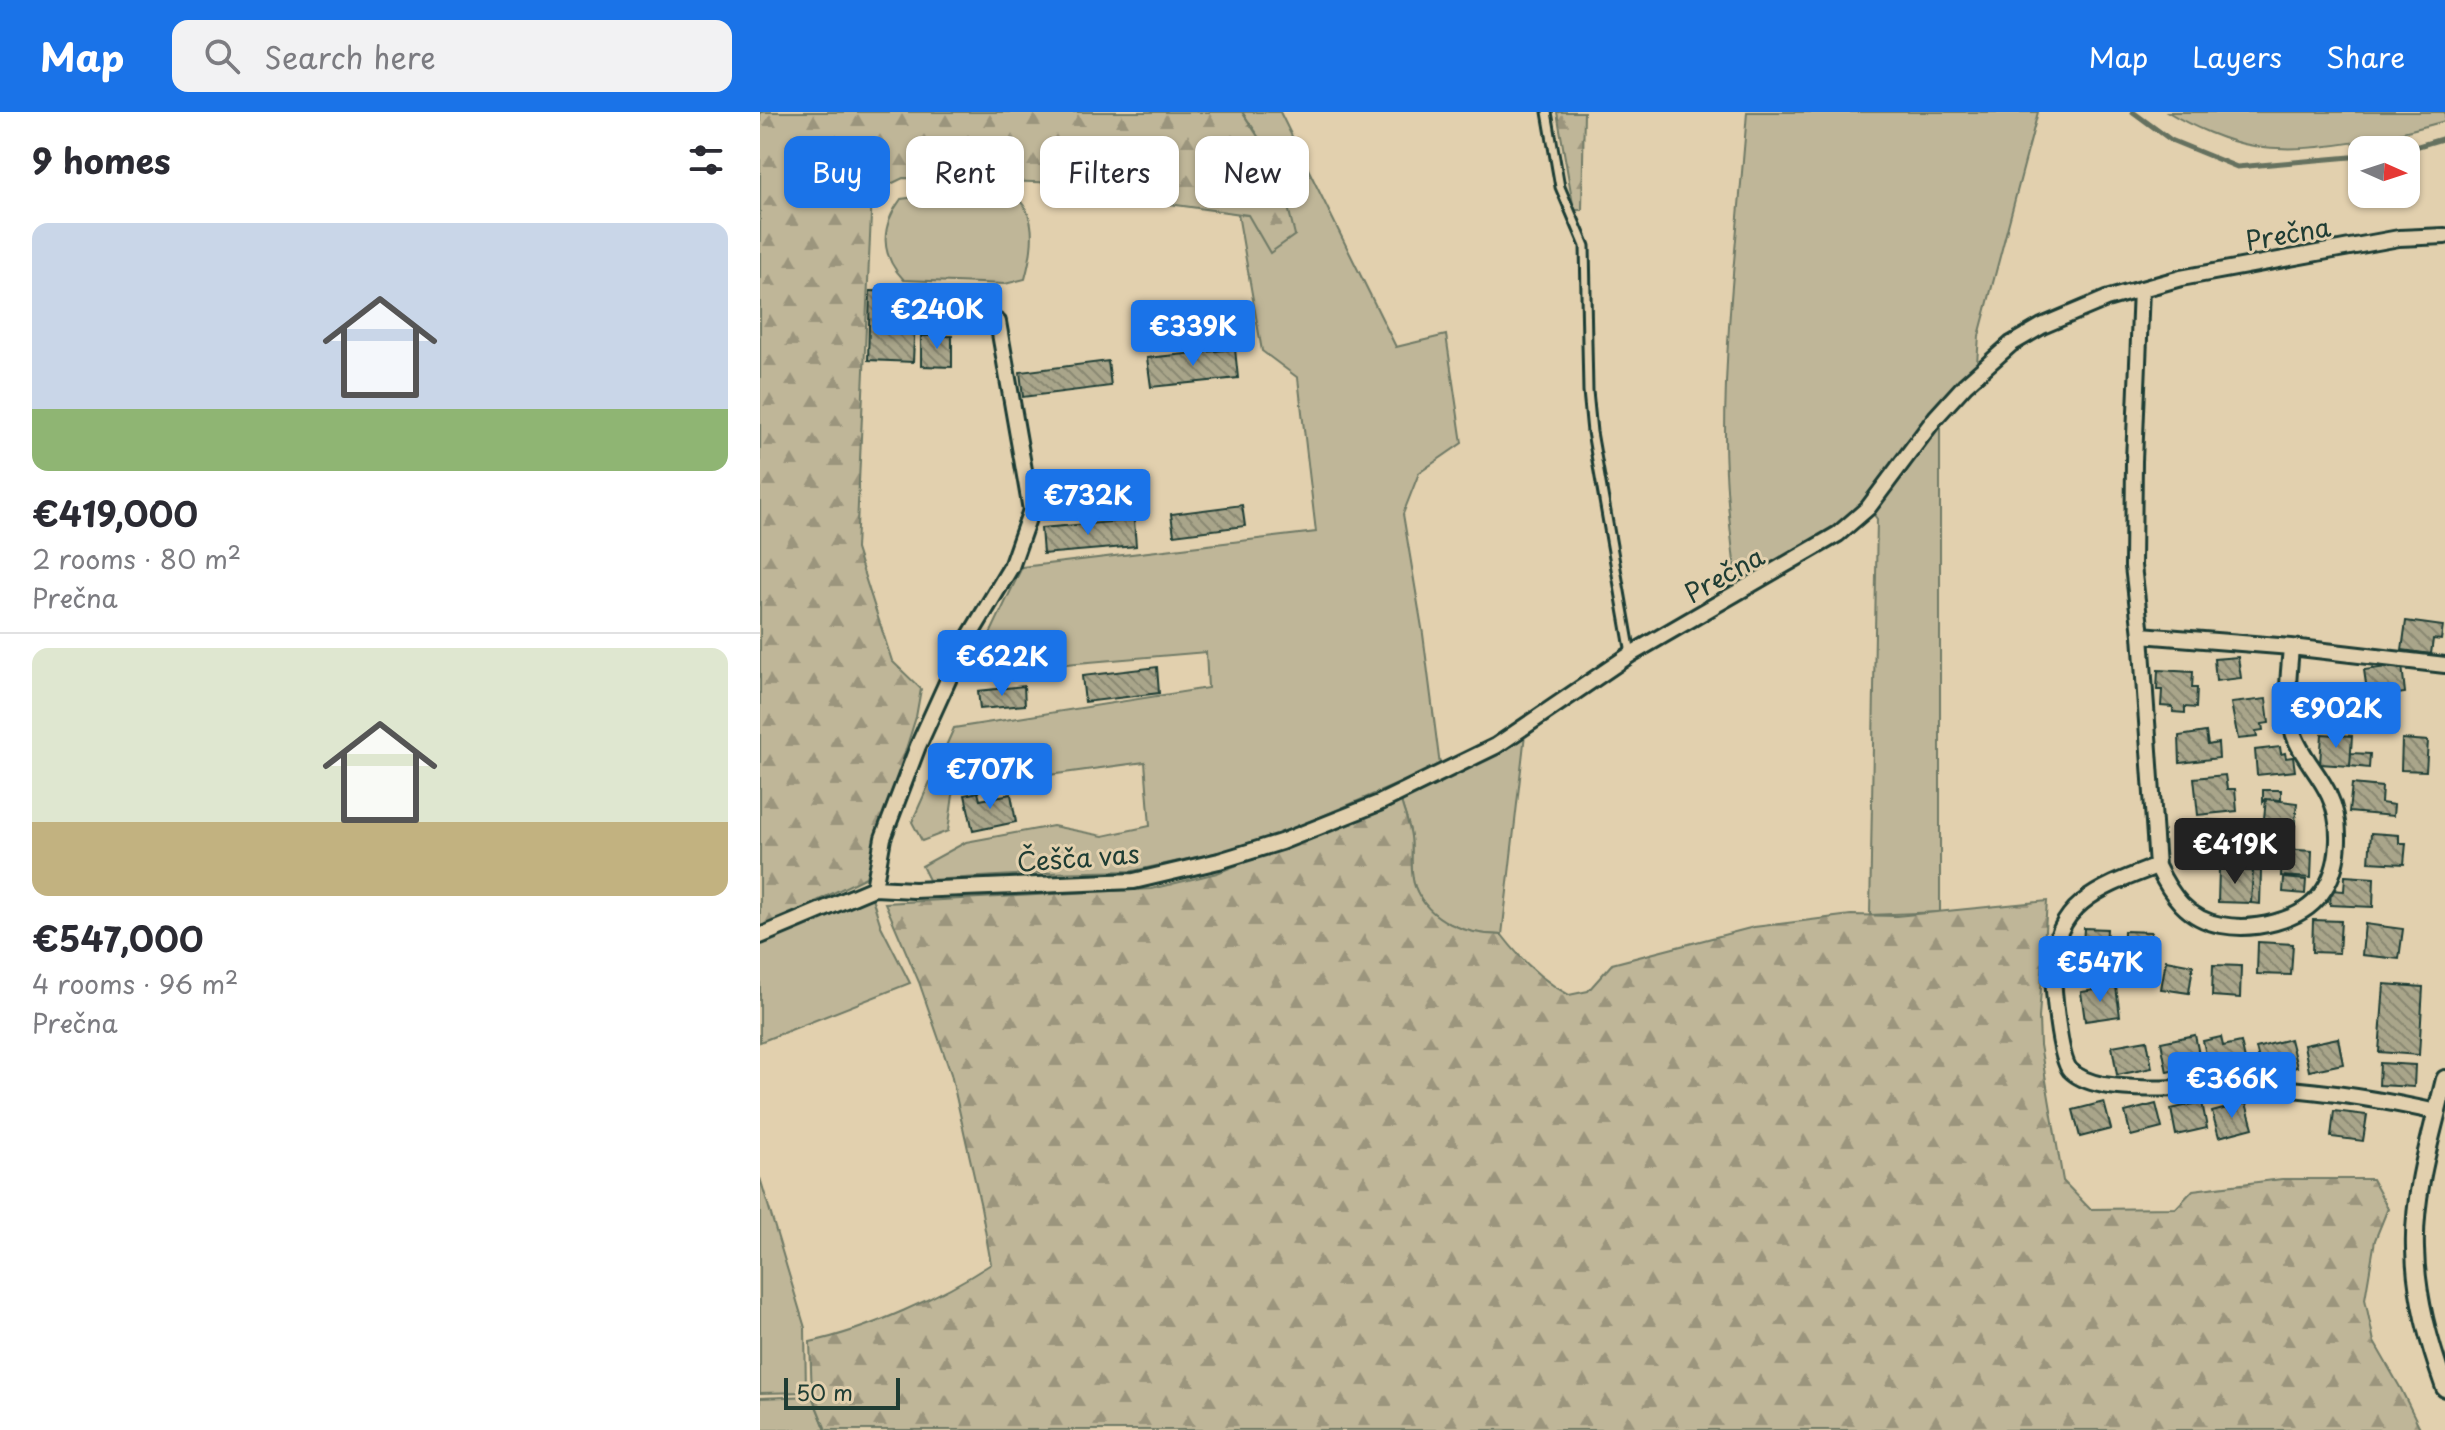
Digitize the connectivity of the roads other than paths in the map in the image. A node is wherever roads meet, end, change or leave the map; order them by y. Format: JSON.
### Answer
{"nodes":[{"id":1,"x":1547,"y":112,"type":"edge"},
{"id":2,"x":2445,"y":236,"type":"edge"},
{"id":3,"x":2141,"y":289,"type":"junction"},
{"id":4,"x":998,"y":322,"type":"dead end"},
{"id":5,"x":2141,"y":635,"type":"junction"},
{"id":6,"x":2291,"y":647,"type":"junction"},
{"id":7,"x":1631,"y":654,"type":"junction"},
{"id":8,"x":2445,"y":665,"type":"edge"},
{"id":9,"x":1281,"y":842,"type":"joint"},
{"id":10,"x":2157,"y":866,"type":"junction"},
{"id":11,"x":874,"y":888,"type":"junction"},
{"id":12,"x":760,"y":936,"type":"edge"},
{"id":13,"x":2442,"y":1095,"type":"edge"},
{"id":14,"x":2445,"y":1388,"type":"edge"}],
"edges":[{"from":1,"to":7,"type":"lane"},
{"from":2,"to":3,"type":"street","name":"Prečna"},
{"from":3,"to":5,"type":"street"},
{"from":3,"to":7,"type":"street","name":"Prečna"},
{"from":4,"to":11,"type":"street"},
{"from":5,"to":6,"type":"street"},
{"from":5,"to":10,"type":"street"},
{"from":6,"to":8,"type":"street"},
{"from":6,"to":10,"type":"street"},
{"from":7,"to":9,"type":"street","name":"Prečna"},
{"from":9,"to":11,"type":"street","name":"Češča vas"},
{"from":10,"to":13,"type":"street"},
{"from":11,"to":12,"type":"street","name":"Češča vas"},
{"from":13,"to":14,"type":"street"}]}
